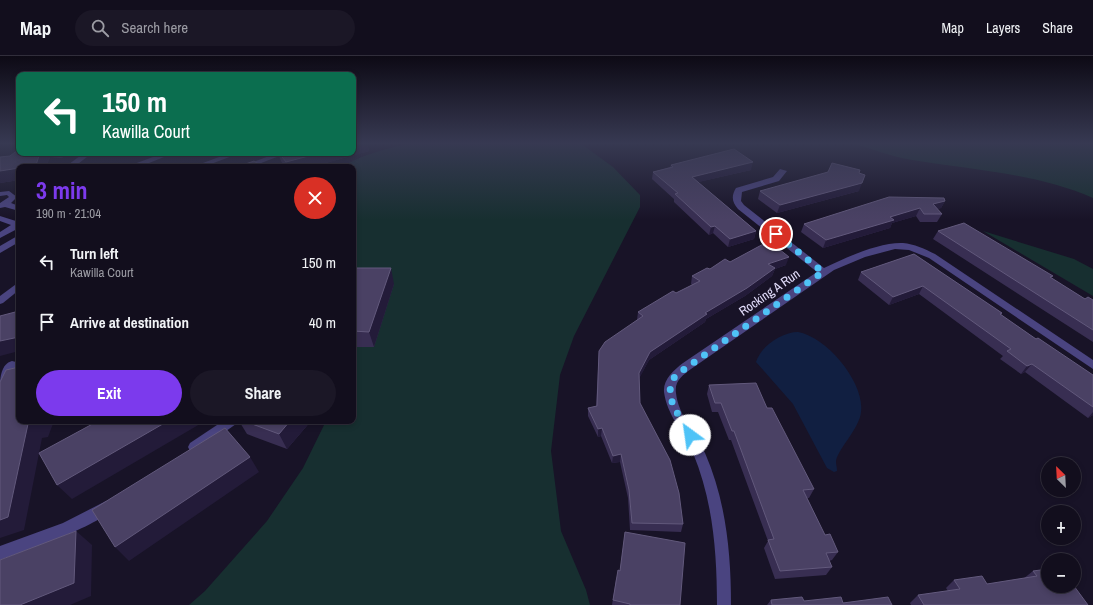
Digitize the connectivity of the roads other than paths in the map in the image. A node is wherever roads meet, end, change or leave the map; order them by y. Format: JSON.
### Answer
{"nodes":[{"id":1,"x":783,"y":171,"type":"dead end"},
{"id":2,"x":0,"y":194,"type":"edge"},
{"id":3,"x":11,"y":199,"type":"edge"},
{"id":4,"x":0,"y":218,"type":"edge"},
{"id":5,"x":16,"y":224,"type":"edge"},
{"id":6,"x":16,"y":226,"type":"edge"},
{"id":7,"x":0,"y":235,"type":"edge"},
{"id":8,"x":16,"y":240,"type":"edge"},
{"id":9,"x":0,"y":250,"type":"edge"},
{"id":10,"x":823,"y":272,"type":"junction"},
{"id":11,"x":16,"y":288,"type":"edge"},
{"id":12,"x":0,"y":301,"type":"edge"},
{"id":13,"x":16,"y":364,"type":"edge"},
{"id":14,"x":1093,"y":365,"type":"edge"},
{"id":15,"x":0,"y":368,"type":"edge"},
{"id":16,"x":0,"y":384,"type":"edge"},
{"id":17,"x":228,"y":424,"type":"edge"},
{"id":18,"x":184,"y":454,"type":"edge"},
{"id":19,"x":118,"y":498,"type":"edge"},
{"id":20,"x":0,"y":553,"type":"edge"},
{"id":21,"x":724,"y":605,"type":"edge"}],
"edges":[{"from":1,"to":10,"type":"street"},
{"from":2,"to":3,"type":"street"},
{"from":4,"to":5,"type":"street"},
{"from":6,"to":7,"type":"street"},
{"from":8,"to":9,"type":"street"},
{"from":10,"to":14,"type":"street","name":"Rocking A Run"},
{"from":10,"to":21,"type":"street","name":"Rocking A Run"},
{"from":11,"to":12,"type":"street"},
{"from":13,"to":15,"type":"street"},
{"from":13,"to":16,"type":"street"},
{"from":17,"to":18,"type":"street"},
{"from":19,"to":20,"type":"street"}]}
